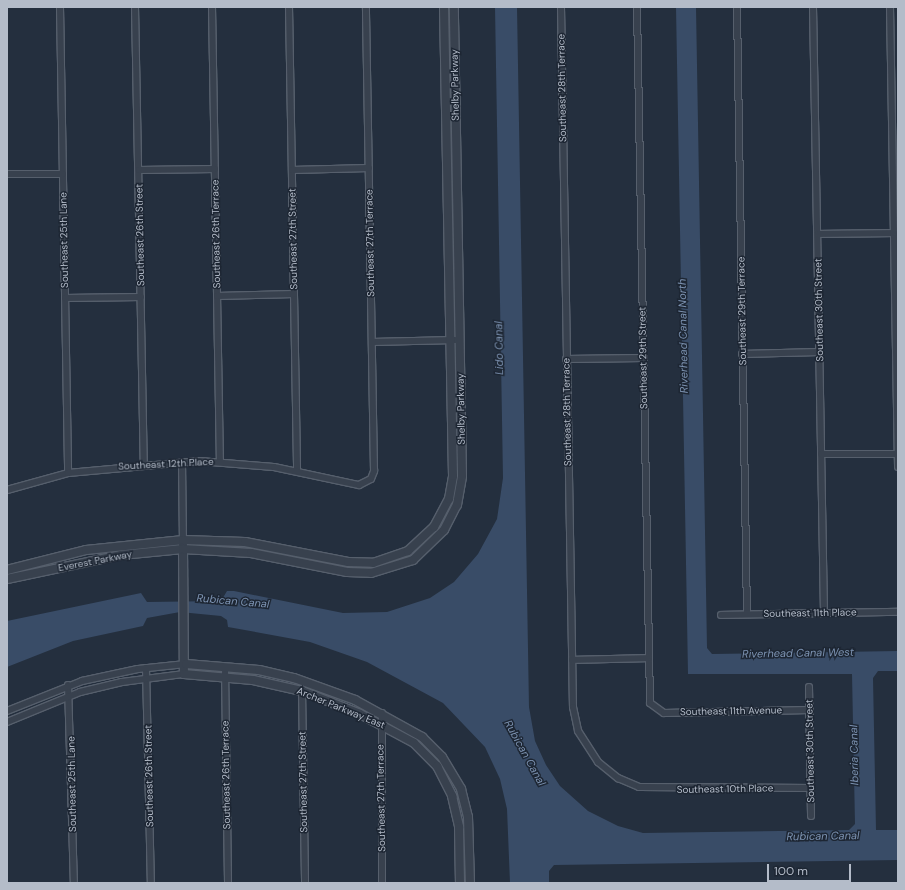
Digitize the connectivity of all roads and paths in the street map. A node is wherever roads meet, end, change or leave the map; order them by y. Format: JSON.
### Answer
{"nodes":[{"id":1,"x":60,"y":7,"type":"edge"},
{"id":2,"x":135,"y":7,"type":"edge"},
{"id":3,"x":212,"y":7,"type":"edge"},
{"id":4,"x":289,"y":7,"type":"edge"},
{"id":5,"x":366,"y":7,"type":"edge"},
{"id":6,"x":444,"y":7,"type":"edge"},
{"id":7,"x":454,"y":7,"type":"edge"},
{"id":8,"x":561,"y":7,"type":"edge"},
{"id":9,"x":637,"y":7,"type":"edge"},
{"id":10,"x":737,"y":7,"type":"edge"},
{"id":11,"x":813,"y":7,"type":"edge"},
{"id":12,"x":890,"y":7,"type":"edge"},
{"id":13,"x":369,"y":168,"type":"junction"},
{"id":14,"x":215,"y":169,"type":"junction"},
{"id":15,"x":139,"y":170,"type":"junction"},
{"id":16,"x":292,"y":170,"type":"junction"},
{"id":17,"x":7,"y":174,"type":"edge"},
{"id":18,"x":63,"y":174,"type":"junction"},
{"id":19,"x":894,"y":233,"type":"junction"},
{"id":20,"x":818,"y":234,"type":"junction"},
{"id":21,"x":294,"y":294,"type":"junction"},
{"id":22,"x":217,"y":296,"type":"junction"},
{"id":23,"x":141,"y":297,"type":"junction"},
{"id":24,"x":65,"y":298,"type":"junction"},
{"id":25,"x":450,"y":340,"type":"junction"},
{"id":26,"x":460,"y":340,"type":"junction"},
{"id":27,"x":372,"y":342,"type":"junction"},
{"id":28,"x":897,"y":351,"type":"edge"},
{"id":29,"x":819,"y":352,"type":"junction"},
{"id":30,"x":742,"y":354,"type":"junction"},
{"id":31,"x":644,"y":358,"type":"junction"},
{"id":32,"x":566,"y":359,"type":"junction"},
{"id":33,"x":821,"y":454,"type":"junction"},
{"id":34,"x":898,"y":454,"type":"edge"},
{"id":35,"x":220,"y":461,"type":"junction"},
{"id":36,"x":182,"y":462,"type":"junction"},
{"id":37,"x":144,"y":464,"type":"junction"},
{"id":38,"x":898,"y":467,"type":"edge"},
{"id":39,"x":297,"y":470,"type":"junction"},
{"id":40,"x":68,"y":473,"type":"junction"},
{"id":41,"x":453,"y":476,"type":"junction"},
{"id":42,"x":462,"y":476,"type":"junction"},
{"id":43,"x":371,"y":480,"type":"joint"},
{"id":44,"x":7,"y":490,"type":"edge"},
{"id":45,"x":183,"y":540,"type":"junction"},
{"id":46,"x":183,"y":549,"type":"junction"},
{"id":47,"x":37,"y":563,"type":"junction"},
{"id":48,"x":7,"y":570,"type":"edge"},
{"id":49,"x":39,"y":573,"type":"junction"},
{"id":50,"x":7,"y":580,"type":"edge"},
{"id":51,"x":824,"y":612,"type":"junction"},
{"id":52,"x":898,"y":612,"type":"edge"},
{"id":53,"x":747,"y":614,"type":"junction"},
{"id":54,"x":721,"y":615,"type":"dead end"},
{"id":55,"x":649,"y":658,"type":"junction"},
{"id":56,"x":572,"y":660,"type":"junction"},
{"id":57,"x":186,"y":664,"type":"junction"},
{"id":58,"x":225,"y":667,"type":"junction"},
{"id":59,"x":146,"y":668,"type":"junction"},
{"id":60,"x":184,"y":674,"type":"junction"},
{"id":61,"x":224,"y":676,"type":"junction"},
{"id":62,"x":147,"y":678,"type":"junction"},
{"id":63,"x":303,"y":681,"type":"junction"},
{"id":64,"x":68,"y":685,"type":"junction"},
{"id":65,"x":809,"y":687,"type":"dead end"},
{"id":66,"x":302,"y":691,"type":"junction"},
{"id":67,"x":70,"y":695,"type":"junction"},
{"id":68,"x":653,"y":708,"type":"joint"},
{"id":69,"x":810,"y":710,"type":"junction"},
{"id":70,"x":7,"y":711,"type":"edge"},
{"id":71,"x":382,"y":713,"type":"junction"},
{"id":72,"x":7,"y":722,"type":"edge"},
{"id":73,"x":380,"y":723,"type":"junction"},
{"id":74,"x":639,"y":787,"type":"joint"},
{"id":75,"x":811,"y":788,"type":"junction"},
{"id":76,"x":811,"y":816,"type":"dead end"},
{"id":77,"x":74,"y":883,"type":"edge"},
{"id":78,"x":151,"y":883,"type":"edge"},
{"id":79,"x":228,"y":883,"type":"edge"},
{"id":80,"x":305,"y":883,"type":"edge"},
{"id":81,"x":382,"y":883,"type":"edge"},
{"id":82,"x":460,"y":883,"type":"edge"},
{"id":83,"x":470,"y":883,"type":"edge"}],
"edges":[{"from":1,"to":18,"type":"street","name":"Southeast 25th Lane"},
{"from":2,"to":15,"type":"street","name":"Southeast 26th Street"},
{"from":3,"to":14,"type":"street","name":"Southeast 26th Terrace"},
{"from":4,"to":16,"type":"street","name":"Southeast 27th Street"},
{"from":5,"to":13,"type":"street","name":"Southeast 27th Terrace"},
{"from":6,"to":25,"type":"street","name":"Shelby Parkway"},
{"from":7,"to":26,"type":"street","name":"Shelby Parkway"},
{"from":8,"to":32,"type":"street","name":"Southeast 28th Terrace"},
{"from":9,"to":31,"type":"street","name":"Southeast 29th Street"},
{"from":10,"to":30,"type":"street","name":"Southeast 29th Terrace"},
{"from":11,"to":20,"type":"street","name":"Southeast 30th Street"},
{"from":12,"to":19,"type":"street"},
{"from":13,"to":16,"type":"street"},
{"from":13,"to":27,"type":"street","name":"Southeast 27th Terrace"},
{"from":14,"to":15,"type":"street"},
{"from":14,"to":22,"type":"street","name":"Southeast 26th Terrace"},
{"from":15,"to":23,"type":"street","name":"Southeast 26th Street"},
{"from":16,"to":21,"type":"street","name":"Southeast 27th Street"},
{"from":17,"to":18,"type":"street"},
{"from":18,"to":24,"type":"street","name":"Southeast 25th Lane"},
{"from":19,"to":20,"type":"street"},
{"from":19,"to":28,"type":"street"},
{"from":20,"to":29,"type":"street","name":"Southeast 30th Street"},
{"from":21,"to":22,"type":"street"},
{"from":21,"to":39,"type":"street","name":"Southeast 27th Street"},
{"from":22,"to":35,"type":"street","name":"Southeast 26th Terrace"},
{"from":23,"to":24,"type":"street"},
{"from":23,"to":37,"type":"street","name":"Southeast 26th Street"},
{"from":24,"to":40,"type":"street","name":"Southeast 25th Lane"},
{"from":25,"to":26,"type":"street"},
{"from":25,"to":27,"type":"street"},
{"from":25,"to":41,"type":"street","name":"Shelby Parkway"},
{"from":26,"to":42,"type":"street","name":"Shelby Parkway"},
{"from":27,"to":43,"type":"street","name":"Southeast 27th Terrace"},
{"from":28,"to":34,"type":"street"},
{"from":29,"to":30,"type":"street"},
{"from":29,"to":33,"type":"street","name":"Southeast 30th Street"},
{"from":30,"to":53,"type":"street","name":"Southeast 29th Terrace"},
{"from":31,"to":32,"type":"street"},
{"from":31,"to":55,"type":"street","name":"Southeast 29th Street"},
{"from":32,"to":56,"type":"street","name":"Southeast 28th Terrace"},
{"from":33,"to":34,"type":"street"},
{"from":33,"to":51,"type":"street","name":"Southeast 30th Street"},
{"from":34,"to":38,"type":"street"},
{"from":35,"to":36,"type":"street","name":"Southeast 12th Place"},
{"from":35,"to":39,"type":"street","name":"Southeast 12th Place"},
{"from":36,"to":37,"type":"street","name":"Southeast 12th Place"},
{"from":36,"to":45,"type":"street"},
{"from":37,"to":40,"type":"street","name":"Southeast 12th Place"},
{"from":39,"to":43,"type":"street","name":"Southeast 12th Place"},
{"from":40,"to":44,"type":"street","name":"Southeast 12th Place"},
{"from":41,"to":42,"type":"street"},
{"from":41,"to":45,"type":"street","name":"Shelby Parkway"},
{"from":42,"to":46,"type":"street","name":"Shelby Parkway"},
{"from":45,"to":46,"type":"street"},
{"from":45,"to":47,"type":"street","name":"Everest Parkway"},
{"from":46,"to":49,"type":"street","name":"Everest Parkway"},
{"from":46,"to":57,"type":"street"},
{"from":47,"to":48,"type":"street","name":"Everest Parkway"},
{"from":47,"to":49,"type":"street"},
{"from":49,"to":50,"type":"street","name":"Everest Parkway"},
{"from":51,"to":52,"type":"street","name":"Southeast 11th Place"},
{"from":51,"to":53,"type":"street","name":"Southeast 11th Place"},
{"from":53,"to":54,"type":"street","name":"Southeast 11th Place"},
{"from":55,"to":56,"type":"street"},
{"from":55,"to":68,"type":"street","name":"Southeast 29th Street"},
{"from":56,"to":74,"type":"street","name":"Southeast 28th Terrace"},
{"from":57,"to":58,"type":"street","name":"Archer Parkway East"},
{"from":57,"to":59,"type":"street"},
{"from":57,"to":60,"type":"street"},
{"from":58,"to":61,"type":"street","name":"Southeast 26th Terrace"},
{"from":58,"to":63,"type":"street","name":"Archer Parkway East"},
{"from":59,"to":62,"type":"street","name":"Southeast 26th Street"},
{"from":59,"to":64,"type":"street"},
{"from":60,"to":61,"type":"street","name":"Archer Parkway East"},
{"from":60,"to":62,"type":"street"},
{"from":61,"to":66,"type":"street","name":"Archer Parkway East"},
{"from":61,"to":79,"type":"street","name":"Southeast 26th Terrace"},
{"from":62,"to":67,"type":"street"},
{"from":62,"to":78,"type":"street","name":"Southeast 26th Street"},
{"from":63,"to":66,"type":"street","name":"Southeast 27th Street"},
{"from":63,"to":71,"type":"street","name":"Archer Parkway East"},
{"from":64,"to":67,"type":"street","name":"Southeast 25th Lane"},
{"from":64,"to":70,"type":"street"},
{"from":65,"to":69,"type":"street","name":"Southeast 30th Street"},
{"from":66,"to":73,"type":"street","name":"Archer Parkway East"},
{"from":66,"to":80,"type":"street","name":"Southeast 27th Street"},
{"from":67,"to":72,"type":"street"},
{"from":67,"to":77,"type":"street","name":"Southeast 25th Lane"},
{"from":68,"to":69,"type":"street","name":"Southeast 11th Avenue"},
{"from":69,"to":75,"type":"street","name":"Southeast 30th Street"},
{"from":71,"to":73,"type":"street","name":"Southeast 27th Terrace"},
{"from":71,"to":83,"type":"street","name":"Archer Parkway East"},
{"from":73,"to":81,"type":"street","name":"Southeast 27th Terrace"},
{"from":73,"to":82,"type":"street","name":"Archer Parkway East"},
{"from":74,"to":75,"type":"street","name":"Southeast 10th Place"},
{"from":75,"to":76,"type":"street","name":"Southeast 30th Street"}]}
